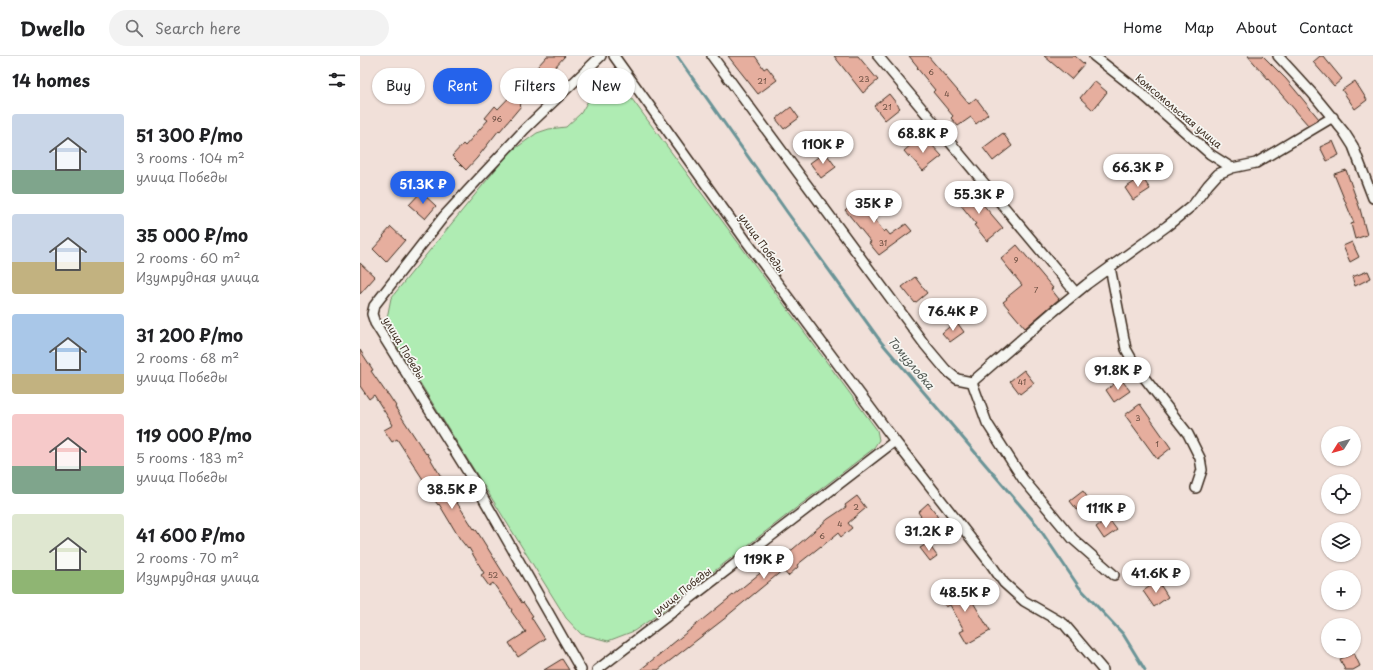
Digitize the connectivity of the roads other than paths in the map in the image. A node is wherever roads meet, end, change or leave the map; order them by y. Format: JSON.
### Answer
{"nodes":[{"id":1,"x":601,"y":56,"type":"edge"},
{"id":2,"x":614,"y":56,"type":"edge"},
{"id":3,"x":712,"y":56,"type":"edge"},
{"id":4,"x":878,"y":56,"type":"edge"},
{"id":5,"x":1094,"y":56,"type":"edge"},
{"id":6,"x":1278,"y":56,"type":"edge"},
{"id":7,"x":1333,"y":117,"type":"junction"},
{"id":8,"x":1232,"y":168,"type":"junction"},
{"id":9,"x":1373,"y":198,"type":"edge"},
{"id":10,"x":1110,"y":267,"type":"junction"},
{"id":11,"x":1076,"y":293,"type":"junction"},
{"id":12,"x":972,"y":382,"type":"junction"},
{"id":13,"x":895,"y":441,"type":"junction"},
{"id":14,"x":1196,"y":488,"type":"dead end"},
{"id":15,"x":1114,"y":575,"type":"dead end"},
{"id":16,"x":581,"y":670,"type":"edge"},
{"id":17,"x":597,"y":670,"type":"edge"},
{"id":18,"x":1103,"y":670,"type":"edge"}],
"edges":[{"from":1,"to":16,"type":"street","name":"улица Победы"},
{"from":2,"to":13,"type":"street","name":"улица Победы"},
{"from":3,"to":12,"type":"street"},
{"from":4,"to":11,"type":"street"},
{"from":5,"to":8,"type":"street","name":"Комсомольская улица"},
{"from":6,"to":7,"type":"street"},
{"from":7,"to":8,"type":"street"},
{"from":7,"to":9,"type":"street"},
{"from":8,"to":10,"type":"street"},
{"from":10,"to":11,"type":"street"},
{"from":10,"to":14,"type":"street"},
{"from":11,"to":12,"type":"street"},
{"from":12,"to":15,"type":"street"},
{"from":13,"to":17,"type":"street","name":"улица Победы"},
{"from":13,"to":18,"type":"street","name":"улица Победы"}]}
